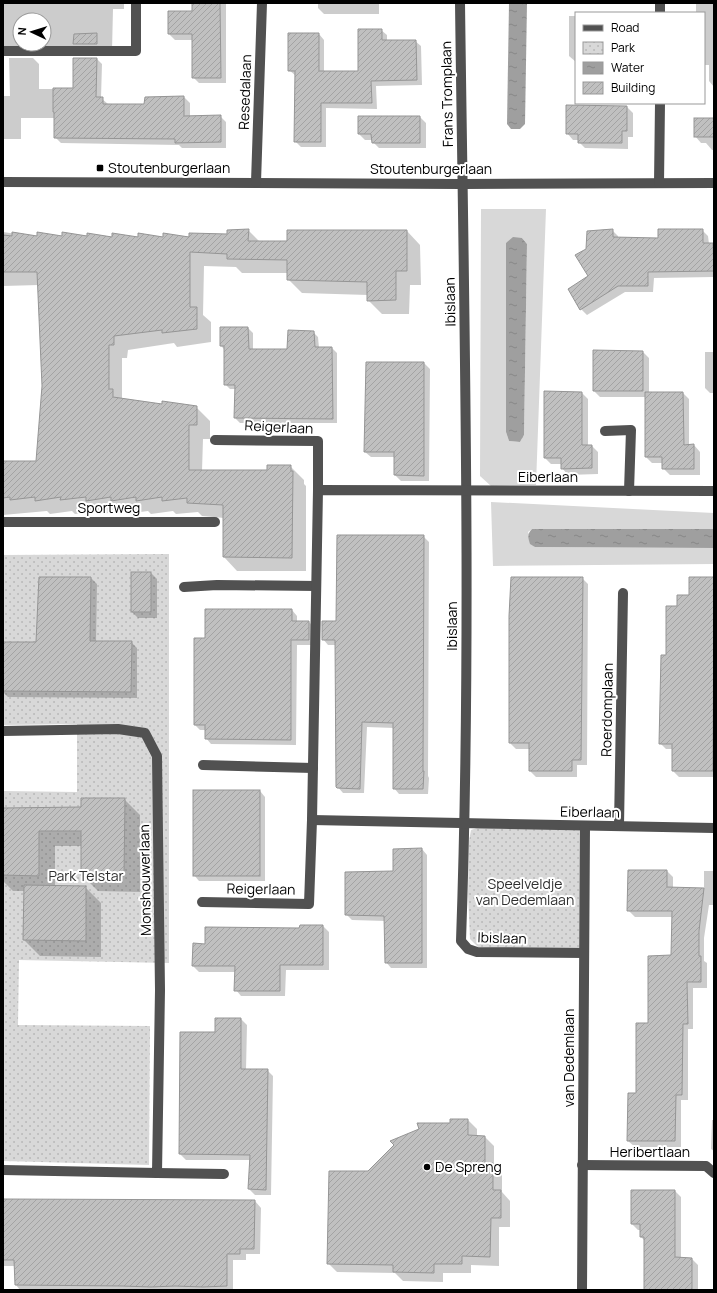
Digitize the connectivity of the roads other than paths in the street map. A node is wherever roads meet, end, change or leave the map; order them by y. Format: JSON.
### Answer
{"nodes":[{"id":1,"x":136,"y":3,"type":"edge"},
{"id":2,"x":262,"y":3,"type":"edge"},
{"id":3,"x":460,"y":3,"type":"edge"},
{"id":4,"x":3,"y":51,"type":"edge"},
{"id":5,"x":660,"y":104,"type":"edge"},
{"id":6,"x":3,"y":182,"type":"edge"},
{"id":7,"x":256,"y":182,"type":"junction"},
{"id":8,"x":714,"y":182,"type":"edge"},
{"id":9,"x":659,"y":183,"type":"junction"},
{"id":10,"x":462,"y":184,"type":"junction"},
{"id":11,"x":605,"y":431,"type":"dead end"},
{"id":12,"x":215,"y":440,"type":"dead end"},
{"id":13,"x":318,"y":490,"type":"junction"},
{"id":14,"x":466,"y":491,"type":"junction"},
{"id":15,"x":630,"y":491,"type":"junction"},
{"id":16,"x":714,"y":491,"type":"edge"},
{"id":17,"x":3,"y":522,"type":"edge"},
{"id":18,"x":215,"y":522,"type":"dead end"},
{"id":19,"x":316,"y":586,"type":"junction"},
{"id":20,"x":184,"y":587,"type":"dead end"},
{"id":21,"x":623,"y":593,"type":"dead end"},
{"id":22,"x":3,"y":731,"type":"edge"},
{"id":23,"x":203,"y":765,"type":"dead end"},
{"id":24,"x":313,"y":768,"type":"junction"},
{"id":25,"x":312,"y":820,"type":"junction"},
{"id":26,"x":465,"y":823,"type":"junction"},
{"id":27,"x":585,"y":826,"type":"junction"},
{"id":28,"x":619,"y":826,"type":"junction"},
{"id":29,"x":714,"y":828,"type":"edge"},
{"id":30,"x":202,"y":902,"type":"dead end"},
{"id":31,"x":584,"y":953,"type":"junction"},
{"id":32,"x":582,"y":1165,"type":"junction"},
{"id":33,"x":3,"y":1170,"type":"edge"},
{"id":34,"x":157,"y":1173,"type":"junction"},
{"id":35,"x":714,"y":1173,"type":"edge"},
{"id":36,"x":224,"y":1174,"type":"dead end"},
{"id":37,"x":582,"y":1290,"type":"edge"}],
"edges":[{"from":1,"to":4,"type":"street"},
{"from":2,"to":7,"type":"street","name":"Resedalaan"},
{"from":3,"to":10,"type":"street","name":"Frans Tromplaan"},
{"from":5,"to":9,"type":"street"},
{"from":6,"to":7,"type":"street","name":"Stoutenburgerlaan"},
{"from":7,"to":10,"type":"street","name":"Stoutenburgerlaan"},
{"from":8,"to":9,"type":"street","name":"Stoutenburgerlaan"},
{"from":9,"to":10,"type":"street","name":"Stoutenburgerlaan"},
{"from":10,"to":14,"type":"street","name":"Ibislaan"},
{"from":11,"to":15,"type":"street"},
{"from":12,"to":13,"type":"street","name":"Reigerlaan"},
{"from":13,"to":14,"type":"street"},
{"from":13,"to":19,"type":"street","name":"Reigerlaan"},
{"from":14,"to":15,"type":"street","name":"Eiberlaan"},
{"from":14,"to":26,"type":"street","name":"Ibislaan"},
{"from":15,"to":16,"type":"street","name":"Eiberlaan"},
{"from":17,"to":18,"type":"street","name":"Sportweg"},
{"from":19,"to":20,"type":"street"},
{"from":19,"to":24,"type":"street","name":"Reigerlaan"},
{"from":21,"to":28,"type":"street","name":"Roerdomplaan"},
{"from":22,"to":34,"type":"street","name":"Monshouwerlaan"},
{"from":23,"to":24,"type":"street"},
{"from":24,"to":25,"type":"street","name":"Reigerlaan"},
{"from":25,"to":26,"type":"street"},
{"from":25,"to":30,"type":"street","name":"Reigerlaan"},
{"from":26,"to":27,"type":"street","name":"Eiberlaan"},
{"from":26,"to":31,"type":"street","name":"Ibislaan"},
{"from":27,"to":28,"type":"street","name":"Eiberlaan"},
{"from":27,"to":31,"type":"street","name":"van Dedemlaan"},
{"from":28,"to":29,"type":"street","name":"Eiberlaan"},
{"from":31,"to":32,"type":"street","name":"van Dedemlaan"},
{"from":32,"to":35,"type":"street","name":"Heribertlaan"},
{"from":32,"to":37,"type":"street","name":"van Dedemlaan"},
{"from":33,"to":34,"type":"street"},
{"from":34,"to":36,"type":"street"}]}
